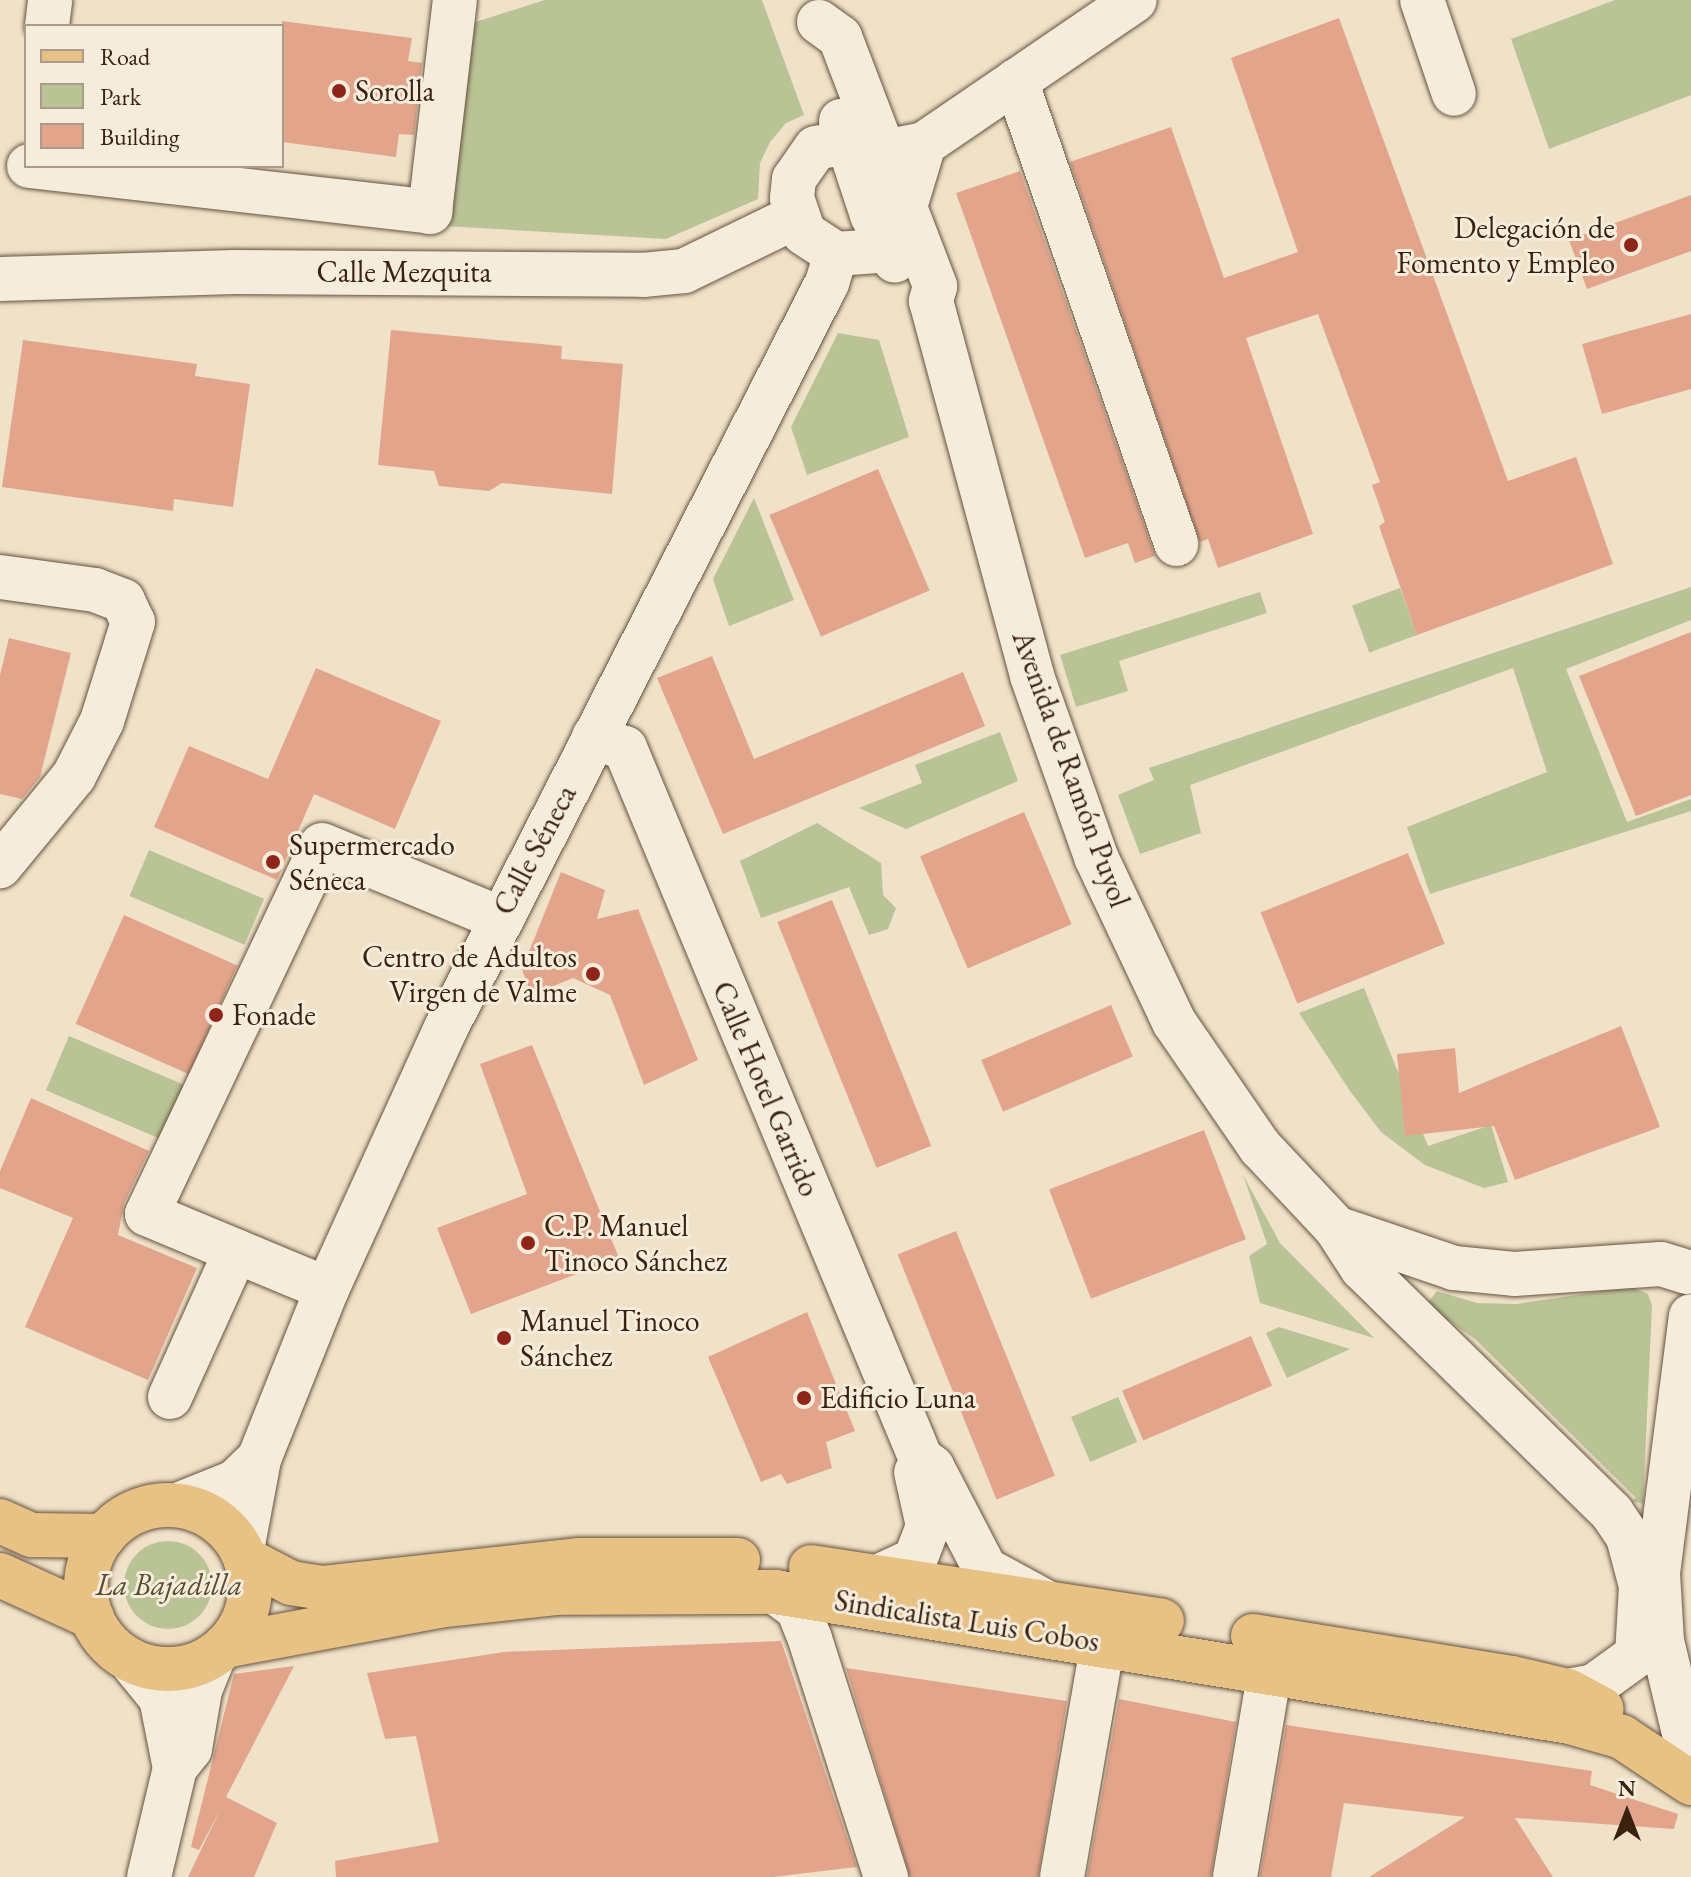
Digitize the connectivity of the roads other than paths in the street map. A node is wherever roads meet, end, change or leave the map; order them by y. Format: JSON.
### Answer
{"nodes":[{"id":1,"x":50,"y":0,"type":"edge"},
{"id":2,"x":455,"y":0,"type":"edge"},
{"id":3,"x":1135,"y":0,"type":"edge"},
{"id":4,"x":1422,"y":0,"type":"edge"},
{"id":5,"x":47,"y":24,"type":"edge"},
{"id":6,"x":820,"y":42,"type":"edge"},
{"id":7,"x":1016,"y":81,"type":"junction"},
{"id":8,"x":1454,"y":94,"type":"dead end"},
{"id":9,"x":868,"y":147,"type":"junction"},
{"id":10,"x":46,"y":168,"type":"edge"},
{"id":11,"x":795,"y":217,"type":"junction"},
{"id":12,"x":896,"y":225,"type":"junction"},
{"id":13,"x":836,"y":254,"type":"junction"},
{"id":14,"x":0,"y":279,"type":"edge"},
{"id":15,"x":1176,"y":544,"type":"dead end"},
{"id":16,"x":0,"y":577,"type":"edge"},
{"id":17,"x":594,"y":737,"type":"junction"},
{"id":18,"x":0,"y":866,"type":"edge"},
{"id":19,"x":499,"y":918,"type":"junction"},
{"id":20,"x":1336,"y":1228,"type":"junction"},
{"id":21,"x":236,"y":1251,"type":"junction"},
{"id":22,"x":1454,"y":1268,"type":"junction"},
{"id":23,"x":1690,"y":1276,"type":"edge"},
{"id":24,"x":327,"y":1289,"type":"junction"},
{"id":25,"x":1691,"y":1316,"type":"edge"},
{"id":26,"x":1420,"y":1326,"type":"junction"},
{"id":27,"x":170,"y":1397,"type":"dead end"},
{"id":28,"x":1683,"y":1445,"type":"edge"},
{"id":29,"x":259,"y":1459,"type":"junction"},
{"id":30,"x":921,"y":1459,"type":"junction"},
{"id":31,"x":178,"y":1505,"type":"junction"},
{"id":32,"x":1680,"y":1505,"type":"edge"},
{"id":33,"x":1612,"y":1513,"type":"junction"},
{"id":34,"x":0,"y":1521,"type":"edge"},
{"id":35,"x":104,"y":1536,"type":"junction"},
{"id":36,"x":243,"y":1554,"type":"junction"},
{"id":37,"x":0,"y":1575,"type":"edge"},
{"id":38,"x":880,"y":1576,"type":"junction"},
{"id":39,"x":775,"y":1592,"type":"junction"},
{"id":40,"x":1046,"y":1602,"type":"junction"},
{"id":41,"x":92,"y":1617,"type":"junction"},
{"id":42,"x":1103,"y":1643,"type":"junction"},
{"id":43,"x":219,"y":1651,"type":"junction"},
{"id":44,"x":130,"y":1660,"type":"junction"},
{"id":45,"x":1270,"y":1669,"type":"junction"},
{"id":46,"x":1568,"y":1691,"type":"junction"},
{"id":47,"x":1690,"y":1760,"type":"edge"},
{"id":48,"x":175,"y":1768,"type":"junction"},
{"id":49,"x":149,"y":1877,"type":"edge"},
{"id":50,"x":886,"y":1877,"type":"edge"},
{"id":51,"x":1062,"y":1877,"type":"edge"},
{"id":52,"x":1235,"y":1877,"type":"edge"}],
"edges":[{"from":1,"to":5,"type":"street"},
{"from":2,"to":10,"type":"street"},
{"from":3,"to":7,"type":"street"},
{"from":4,"to":8,"type":"street"},
{"from":6,"to":9,"type":"street","name":"Avenida de Ramón Puyol"},
{"from":6,"to":9,"type":"street"},
{"from":7,"to":9,"type":"street"},
{"from":7,"to":15,"type":"street"},
{"from":9,"to":11,"type":"street"},
{"from":9,"to":12,"type":"street","name":"Avenida de Ramón Puyol"},
{"from":11,"to":13,"type":"street"},
{"from":11,"to":14,"type":"street","name":"Calle Mezquita"},
{"from":12,"to":13,"type":"street"},
{"from":12,"to":20,"type":"street","name":"Avenida de Ramón Puyol"},
{"from":13,"to":17,"type":"street","name":"Calle Séneca"},
{"from":16,"to":18,"type":"street"},
{"from":17,"to":19,"type":"street","name":"Calle Séneca"},
{"from":17,"to":30,"type":"street","name":"Calle Hotel Garrido"},
{"from":19,"to":21,"type":"street"},
{"from":19,"to":24,"type":"street","name":"Calle Séneca"},
{"from":20,"to":22,"type":"street","name":"Avenida de Ramón Puyol"},
{"from":20,"to":26,"type":"street","name":"Avenida de Ramón Puyol"},
{"from":21,"to":24,"type":"street"},
{"from":21,"to":27,"type":"street"},
{"from":22,"to":23,"type":"street","name":"Avenida de Ramón Puyol"},
{"from":22,"to":26,"type":"street"},
{"from":24,"to":29,"type":"street","name":"Calle Séneca"},
{"from":25,"to":28,"type":"street"},
{"from":26,"to":33,"type":"street","name":"Avenida de Ramón Puyol"},
{"from":28,"to":32,"type":"street"},
{"from":29,"to":31,"type":"street","name":"Calle Séneca"},
{"from":29,"to":36,"type":"street","name":"Calle Séneca"},
{"from":30,"to":38,"type":"street","name":"Calle Hotel Garrido"},
{"from":30,"to":40,"type":"street","name":"Calle Hotel Garrido"},
{"from":31,"to":35,"type":"main road"},
{"from":31,"to":36,"type":"main road"},
{"from":32,"to":33,"type":"street"},
{"from":32,"to":47,"type":"street"},
{"from":33,"to":46,"type":"street","name":"Avenida de Ramón Puyol"},
{"from":34,"to":35,"type":"main road"},
{"from":35,"to":41,"type":"main road"},
{"from":36,"to":38,"type":"main road","name":"Sindicalista Luis Cobos"},
{"from":36,"to":43,"type":"main road"},
{"from":37,"to":41,"type":"main road"},
{"from":38,"to":40,"type":"main road","name":"Sindicalista Luis Cobos"},
{"from":39,"to":42,"type":"main road","name":"Sindicalista Luis Cobos"},
{"from":39,"to":43,"type":"main road","name":"Sindicalista Luis Cobos"},
{"from":39,"to":50,"type":"street"},
{"from":40,"to":46,"type":"main road","name":"Sindicalista Luis Cobos"},
{"from":41,"to":44,"type":"main road"},
{"from":42,"to":45,"type":"main road","name":"Sindicalista Luis Cobos"},
{"from":42,"to":51,"type":"street"},
{"from":43,"to":44,"type":"main road"},
{"from":43,"to":48,"type":"street"},
{"from":44,"to":48,"type":"street"},
{"from":45,"to":47,"type":"main road","name":"Sindicalista Luis Cobos"},
{"from":45,"to":52,"type":"street"},
{"from":46,"to":47,"type":"main road","name":"Sindicalista Luis Cobos"},
{"from":48,"to":49,"type":"street"}]}
